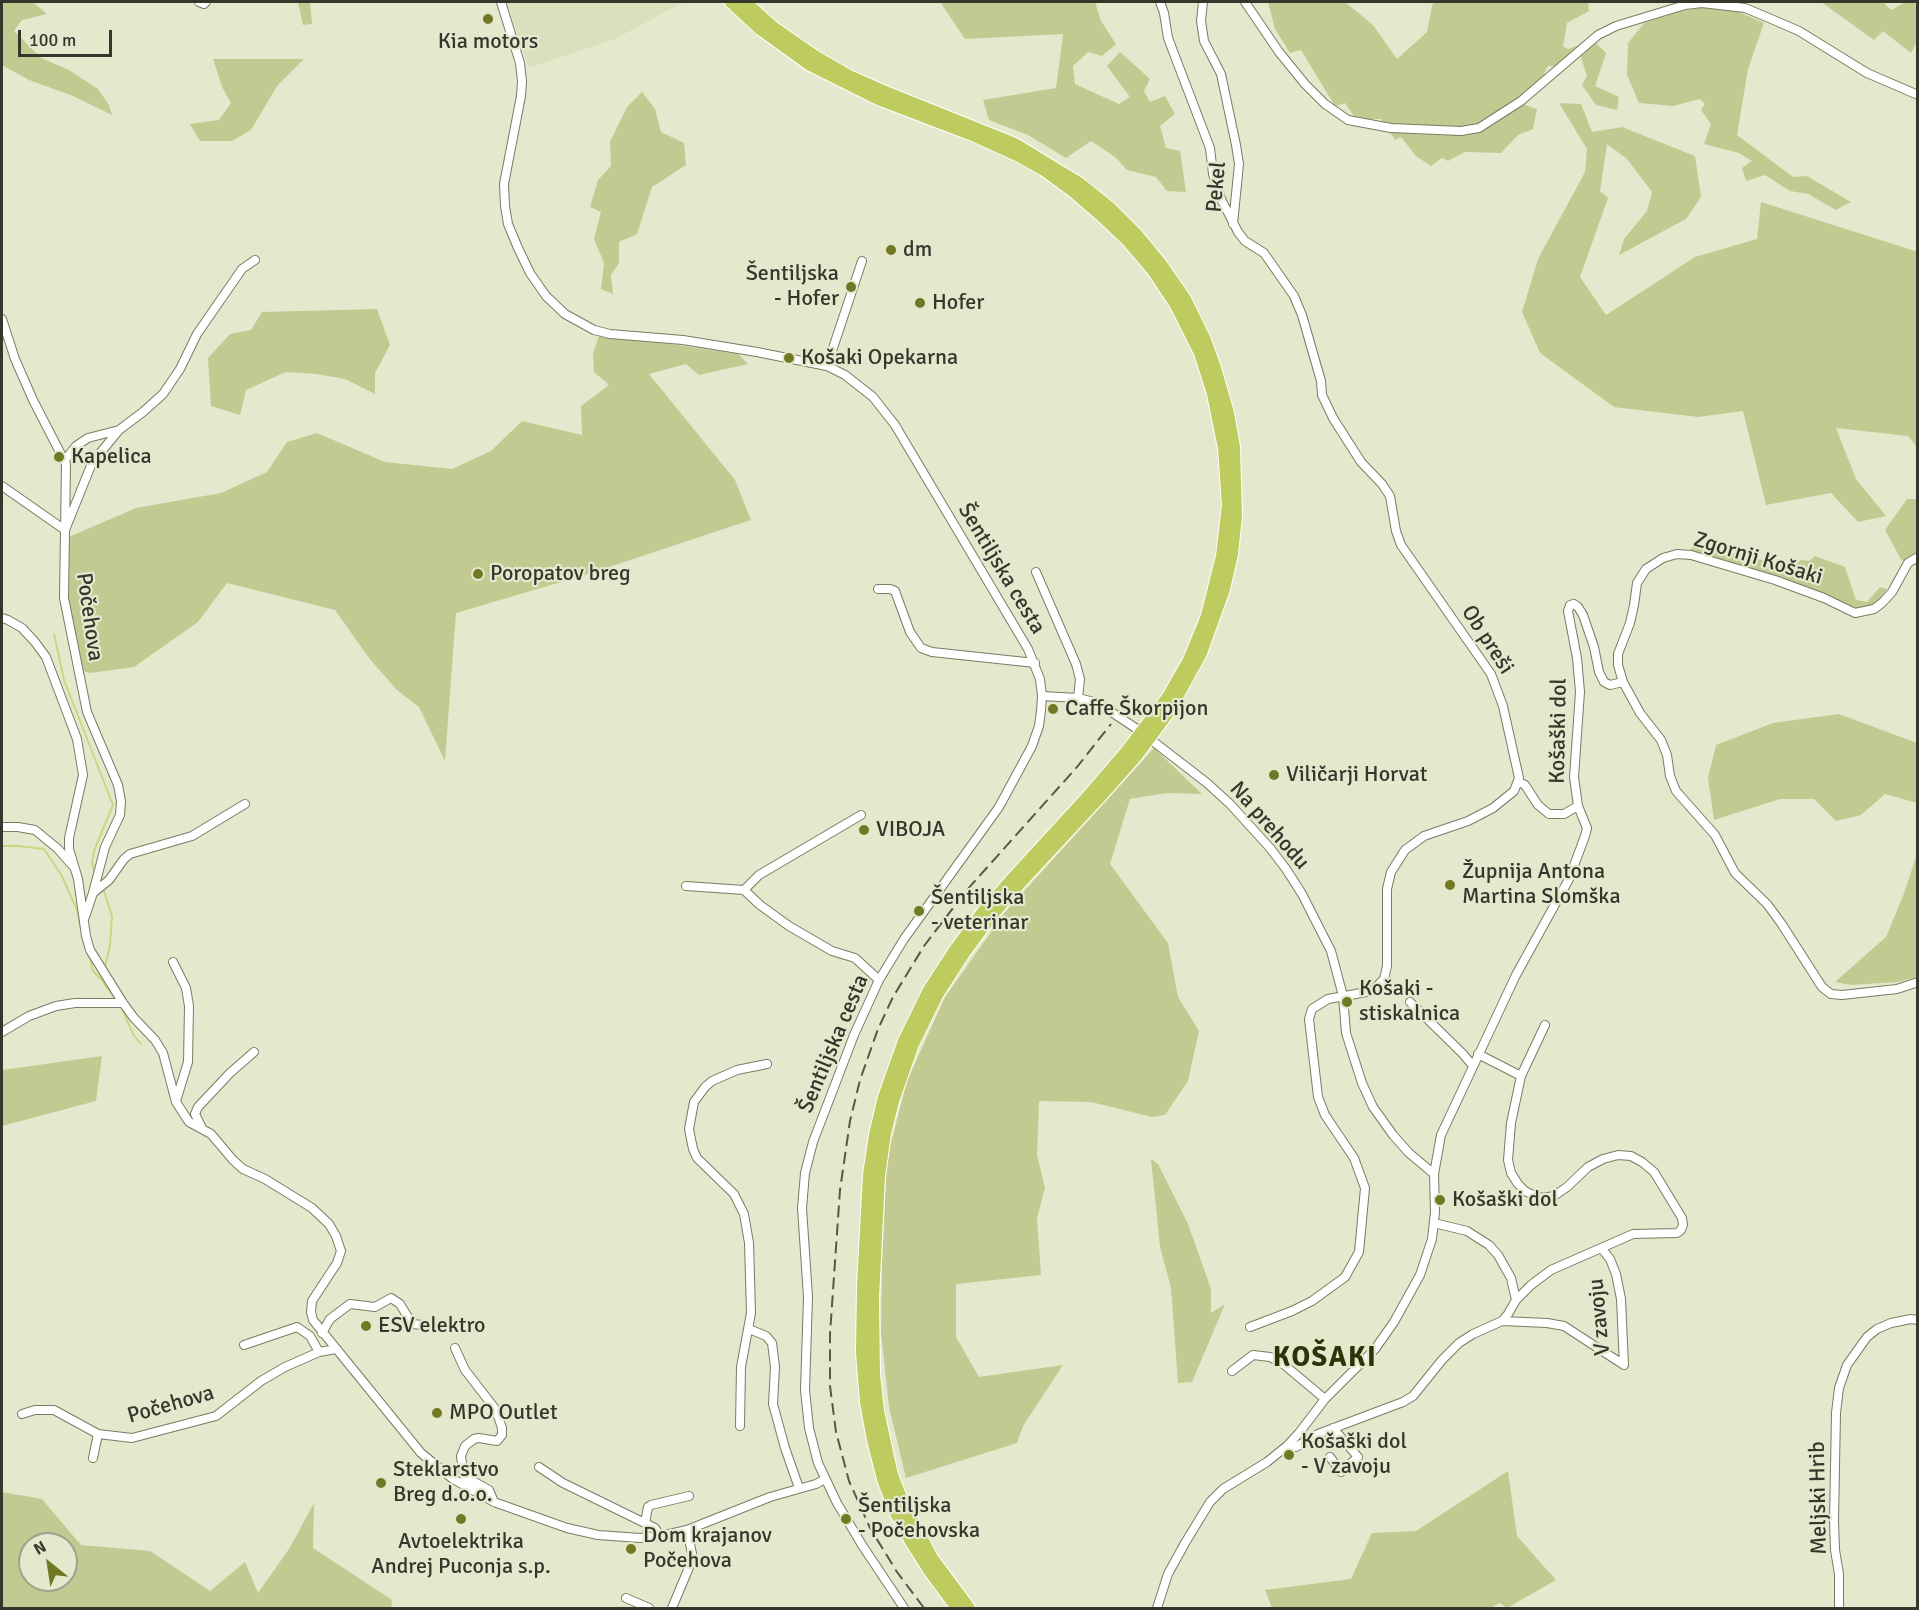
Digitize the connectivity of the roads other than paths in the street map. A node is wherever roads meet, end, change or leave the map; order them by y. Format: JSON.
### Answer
{"nodes":[{"id":1,"x":199,"y":2,"type":"edge"},
{"id":2,"x":206,"y":2,"type":"edge"},
{"id":3,"x":501,"y":2,"type":"edge"},
{"id":4,"x":731,"y":2,"type":"edge"},
{"id":5,"x":745,"y":2,"type":"edge"},
{"id":6,"x":753,"y":2,"type":"edge"},
{"id":7,"x":1160,"y":2,"type":"edge"},
{"id":8,"x":1203,"y":2,"type":"edge"},
{"id":9,"x":1245,"y":2,"type":"edge"},
{"id":10,"x":774,"y":28,"type":"junction"},
{"id":11,"x":1917,"y":95,"type":"edge"},
{"id":12,"x":1233,"y":225,"type":"junction"},
{"id":13,"x":255,"y":260,"type":"dead end"},
{"id":14,"x":862,"y":261,"type":"dead end"},
{"id":15,"x":2,"y":319,"type":"edge"},
{"id":16,"x":827,"y":366,"type":"junction"},
{"id":17,"x":119,"y":430,"type":"junction"},
{"id":18,"x":65,"y":460,"type":"junction"},
{"id":19,"x":2,"y":486,"type":"edge"},
{"id":20,"x":65,"y":530,"type":"junction"},
{"id":21,"x":1917,"y":557,"type":"edge"},
{"id":22,"x":1036,"y":572,"type":"dead end"},
{"id":23,"x":878,"y":589,"type":"dead end"},
{"id":24,"x":2,"y":618,"type":"edge"},
{"id":25,"x":1035,"y":663,"type":"junction"},
{"id":26,"x":1623,"y":682,"type":"junction"},
{"id":27,"x":1042,"y":696,"type":"junction"},
{"id":28,"x":1078,"y":698,"type":"junction"},
{"id":29,"x":1137,"y":729,"type":"dead end"},
{"id":30,"x":1154,"y":742,"type":"dead end"},
{"id":31,"x":1519,"y":782,"type":"junction"},
{"id":32,"x":245,"y":804,"type":"dead end"},
{"id":33,"x":1578,"y":806,"type":"junction"},
{"id":34,"x":861,"y":815,"type":"dead end"},
{"id":35,"x":2,"y":827,"type":"edge"},
{"id":36,"x":74,"y":868,"type":"junction"},
{"id":37,"x":686,"y":886,"type":"dead end"},
{"id":38,"x":744,"y":890,"type":"junction"},
{"id":39,"x":93,"y":893,"type":"junction"},
{"id":40,"x":84,"y":920,"type":"junction"},
{"id":41,"x":173,"y":962,"type":"dead end"},
{"id":42,"x":879,"y":980,"type":"junction"},
{"id":43,"x":1917,"y":982,"type":"edge"},
{"id":44,"x":1343,"y":996,"type":"junction"},
{"id":45,"x":1410,"y":1002,"type":"dead end"},
{"id":46,"x":123,"y":1003,"type":"junction"},
{"id":47,"x":1545,"y":1026,"type":"dead end"},
{"id":48,"x":2,"y":1032,"type":"edge"},
{"id":49,"x":254,"y":1052,"type":"dead end"},
{"id":50,"x":1478,"y":1054,"type":"junction"},
{"id":51,"x":767,"y":1064,"type":"dead end"},
{"id":52,"x":1473,"y":1066,"type":"junction"},
{"id":53,"x":1521,"y":1076,"type":"junction"},
{"id":54,"x":176,"y":1102,"type":"junction"},
{"id":55,"x":202,"y":1128,"type":"junction"},
{"id":56,"x":1434,"y":1174,"type":"junction"},
{"id":57,"x":1434,"y":1223,"type":"junction"},
{"id":58,"x":1602,"y":1249,"type":"junction"},
{"id":59,"x":1516,"y":1300,"type":"junction"},
{"id":60,"x":1917,"y":1320,"type":"edge"},
{"id":61,"x":1502,"y":1321,"type":"junction"},
{"id":62,"x":423,"y":1325,"type":"dead end"},
{"id":63,"x":1250,"y":1328,"type":"dead end"},
{"id":64,"x":749,"y":1329,"type":"junction"},
{"id":65,"x":322,"y":1333,"type":"junction"},
{"id":66,"x":244,"y":1345,"type":"dead end"},
{"id":67,"x":455,"y":1348,"type":"dead end"},
{"id":68,"x":326,"y":1351,"type":"junction"},
{"id":69,"x":1232,"y":1371,"type":"dead end"},
{"id":70,"x":1325,"y":1400,"type":"junction"},
{"id":71,"x":22,"y":1414,"type":"dead end"},
{"id":72,"x":740,"y":1426,"type":"dead end"},
{"id":73,"x":1333,"y":1428,"type":"junction"},
{"id":74,"x":98,"y":1434,"type":"junction"},
{"id":75,"x":1288,"y":1445,"type":"junction"},
{"id":76,"x":1330,"y":1456,"type":"dead end"},
{"id":77,"x":93,"y":1458,"type":"dead end"},
{"id":78,"x":538,"y":1467,"type":"dead end"},
{"id":79,"x":825,"y":1479,"type":"junction"},
{"id":80,"x":799,"y":1488,"type":"junction"},
{"id":81,"x":689,"y":1496,"type":"dead end"},
{"id":82,"x":495,"y":1502,"type":"junction"},
{"id":83,"x":645,"y":1523,"type":"junction"},
{"id":84,"x":687,"y":1530,"type":"junction"},
{"id":85,"x":660,"y":1536,"type":"junction"},
{"id":86,"x":626,"y":1598,"type":"dead end"},
{"id":87,"x":649,"y":1608,"type":"edge"},
{"id":88,"x":672,"y":1608,"type":"edge"},
{"id":89,"x":904,"y":1608,"type":"edge"},
{"id":90,"x":957,"y":1608,"type":"edge"},
{"id":91,"x":969,"y":1608,"type":"edge"},
{"id":92,"x":1157,"y":1608,"type":"edge"},
{"id":93,"x":1839,"y":1608,"type":"edge"}],
"edges":[{"from":1,"to":2,"type":"street"},
{"from":3,"to":16,"type":"street","name":"Šentiljska cesta"},
{"from":4,"to":90,"type":"highway"},
{"from":5,"to":10,"type":"highway"},
{"from":6,"to":10,"type":"highway"},
{"from":7,"to":12,"type":"street","name":"Pekel"},
{"from":8,"to":12,"type":"street","name":"Pekel"},
{"from":9,"to":11,"type":"street"},
{"from":10,"to":91,"type":"highway"},
{"from":12,"to":31,"type":"street","name":"Ob preši"},
{"from":13,"to":17,"type":"street"},
{"from":14,"to":16,"type":"street"},
{"from":15,"to":18,"type":"street","name":"Počehova"},
{"from":16,"to":25,"type":"street","name":"Šentiljska cesta"},
{"from":17,"to":18,"type":"street"},
{"from":17,"to":20,"type":"street"},
{"from":18,"to":20,"type":"street","name":"Počehova"},
{"from":19,"to":20,"type":"street"},
{"from":20,"to":39,"type":"street","name":"Počehova"},
{"from":21,"to":26,"type":"street","name":"Zgornji Košaki"},
{"from":22,"to":28,"type":"street"},
{"from":23,"to":25,"type":"street"},
{"from":24,"to":36,"type":"street","name":"Počehova"},
{"from":25,"to":27,"type":"street","name":"Šentiljska cesta"},
{"from":26,"to":33,"type":"street","name":"Košaški dol"},
{"from":26,"to":43,"type":"street","name":"Zgornji Košaki"},
{"from":27,"to":28,"type":"street"},
{"from":27,"to":42,"type":"street","name":"Šentiljska cesta"},
{"from":28,"to":29,"type":"street"},
{"from":30,"to":44,"type":"street","name":"Na prehodu"},
{"from":31,"to":33,"type":"street"},
{"from":31,"to":44,"type":"street"},
{"from":32,"to":39,"type":"street"},
{"from":33,"to":50,"type":"street","name":"Košaški dol"},
{"from":34,"to":38,"type":"street"},
{"from":35,"to":36,"type":"street"},
{"from":36,"to":40,"type":"street","name":"Počehova"},
{"from":37,"to":38,"type":"street"},
{"from":38,"to":42,"type":"street"},
{"from":39,"to":40,"type":"street","name":"Počehova"},
{"from":40,"to":46,"type":"street","name":"Počehova"},
{"from":41,"to":54,"type":"street"},
{"from":42,"to":79,"type":"street","name":"Šentiljska cesta"},
{"from":44,"to":56,"type":"street","name":"Na prehodu"},
{"from":44,"to":63,"type":"street"},
{"from":45,"to":52,"type":"street"},
{"from":46,"to":48,"type":"street"},
{"from":46,"to":54,"type":"street","name":"Počehova"},
{"from":47,"to":53,"type":"street"},
{"from":49,"to":55,"type":"street"},
{"from":50,"to":52,"type":"street","name":"Košaški dol"},
{"from":50,"to":53,"type":"street"},
{"from":51,"to":64,"type":"street"},
{"from":52,"to":56,"type":"street","name":"Košaški dol"},
{"from":53,"to":58,"type":"street","name":"V zavoju"},
{"from":54,"to":55,"type":"street"},
{"from":55,"to":65,"type":"street"},
{"from":56,"to":57,"type":"street","name":"Košaški dol"},
{"from":57,"to":59,"type":"street"},
{"from":57,"to":70,"type":"street","name":"Košaški dol"},
{"from":58,"to":59,"type":"street","name":"V zavoju"},
{"from":58,"to":61,"type":"street","name":"V zavoju"},
{"from":59,"to":61,"type":"street","name":"V zavoju"},
{"from":60,"to":93,"type":"street","name":"Meljski Hrib"},
{"from":61,"to":73,"type":"street","name":"V zavoju"},
{"from":62,"to":65,"type":"street"},
{"from":64,"to":72,"type":"street"},
{"from":64,"to":80,"type":"street"},
{"from":65,"to":68,"type":"street"},
{"from":66,"to":68,"type":"street"},
{"from":67,"to":82,"type":"street"},
{"from":68,"to":74,"type":"street","name":"Počehova"},
{"from":68,"to":82,"type":"street"},
{"from":69,"to":70,"type":"street"},
{"from":70,"to":75,"type":"street","name":"Košaški dol"},
{"from":71,"to":74,"type":"street","name":"Počehova"},
{"from":73,"to":75,"type":"street","name":"V zavoju"},
{"from":73,"to":76,"type":"street"},
{"from":74,"to":77,"type":"street"},
{"from":75,"to":92,"type":"street","name":"Košaški dol"},
{"from":78,"to":83,"type":"street"},
{"from":79,"to":80,"type":"street"},
{"from":79,"to":89,"type":"street","name":"Šentiljska cesta"},
{"from":80,"to":84,"type":"street"},
{"from":81,"to":83,"type":"street"},
{"from":82,"to":85,"type":"street"},
{"from":83,"to":85,"type":"street"},
{"from":84,"to":85,"type":"street"},
{"from":84,"to":88,"type":"street"},
{"from":86,"to":87,"type":"street"}]}
